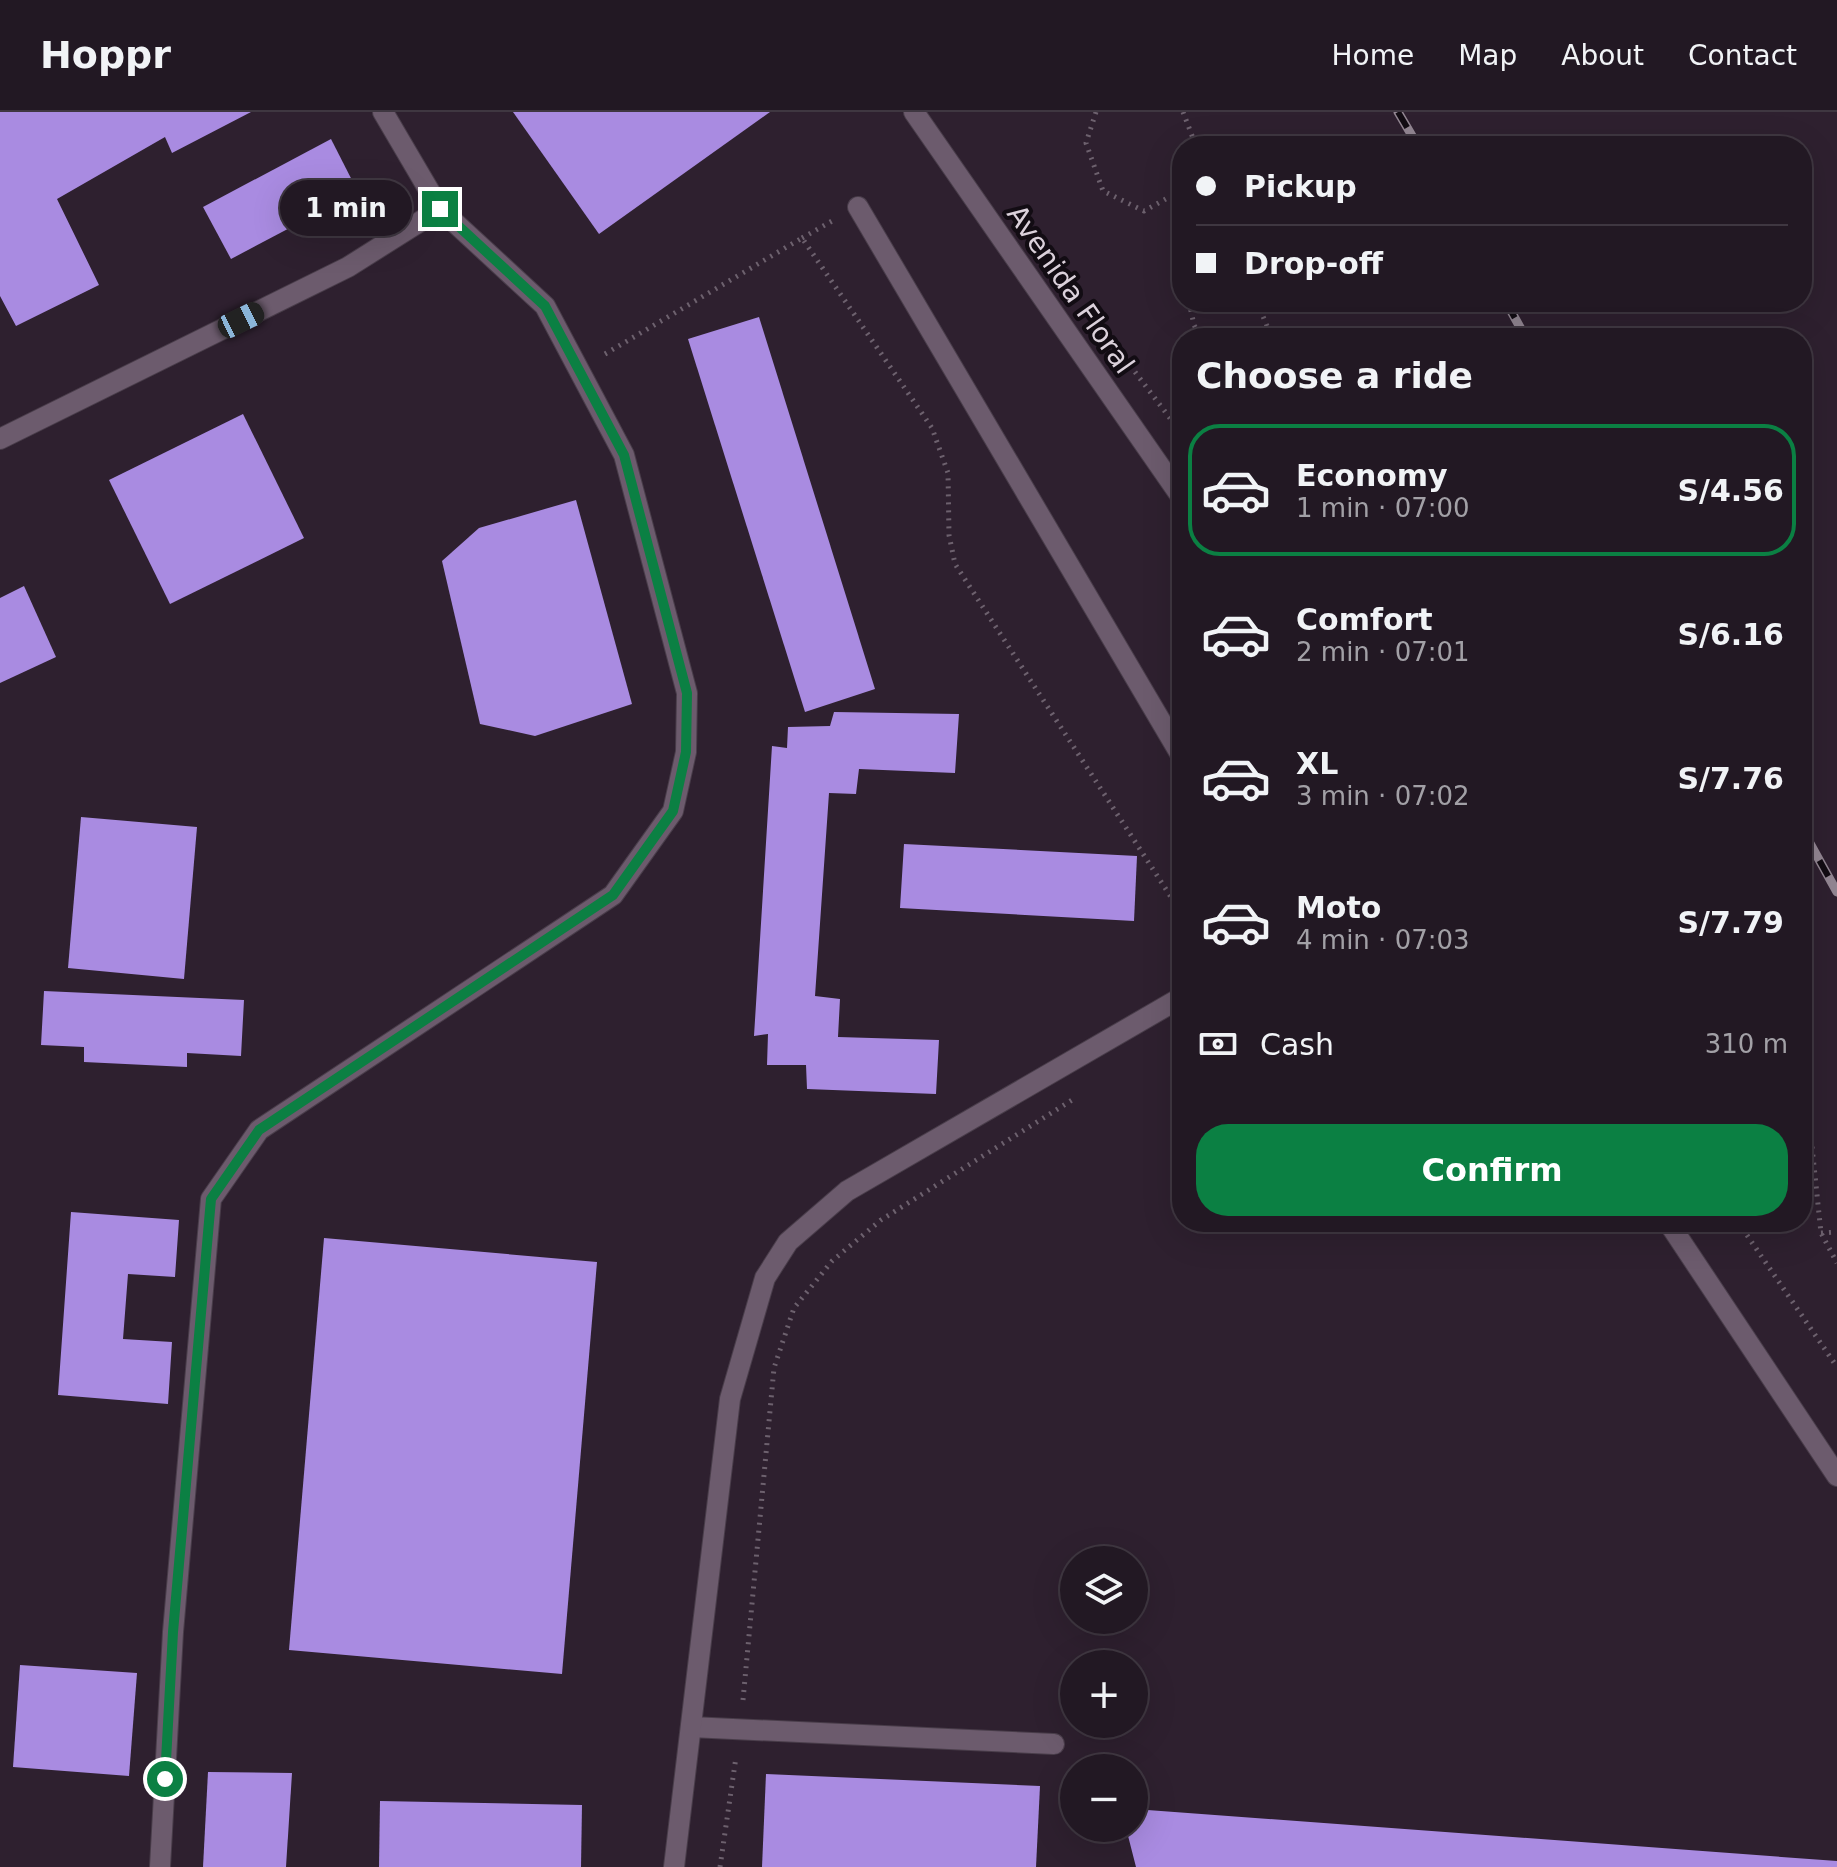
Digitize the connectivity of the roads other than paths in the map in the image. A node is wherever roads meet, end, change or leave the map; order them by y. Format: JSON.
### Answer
{"nodes":[{"id":1,"x":383,"y":112,"type":"edge"},
{"id":2,"x":914,"y":112,"type":"edge"},
{"id":3,"x":858,"y":207,"type":"dead end"},
{"id":4,"x":440,"y":209,"type":"junction"},
{"id":5,"x":0,"y":439,"type":"edge"},
{"id":6,"x":1172,"y":484,"type":"edge"},
{"id":7,"x":1172,"y":740,"type":"edge"},
{"id":8,"x":1172,"y":1003,"type":"edge"},
{"id":9,"x":1675,"y":1232,"type":"edge"},
{"id":10,"x":1837,"y":1476,"type":"edge"},
{"id":11,"x":691,"y":1727,"type":"junction"},
{"id":12,"x":1054,"y":1744,"type":"dead end"},
{"id":13,"x":160,"y":1867,"type":"edge"},
{"id":14,"x":674,"y":1867,"type":"edge"}],
"edges":[{"from":1,"to":4,"type":"street"},
{"from":2,"to":6,"type":"street","name":"Avenida Floral"},
{"from":3,"to":7,"type":"street"},
{"from":4,"to":5,"type":"street"},
{"from":4,"to":13,"type":"street"},
{"from":8,"to":11,"type":"street"},
{"from":9,"to":10,"type":"street"},
{"from":11,"to":12,"type":"street"},
{"from":11,"to":14,"type":"street"}]}
